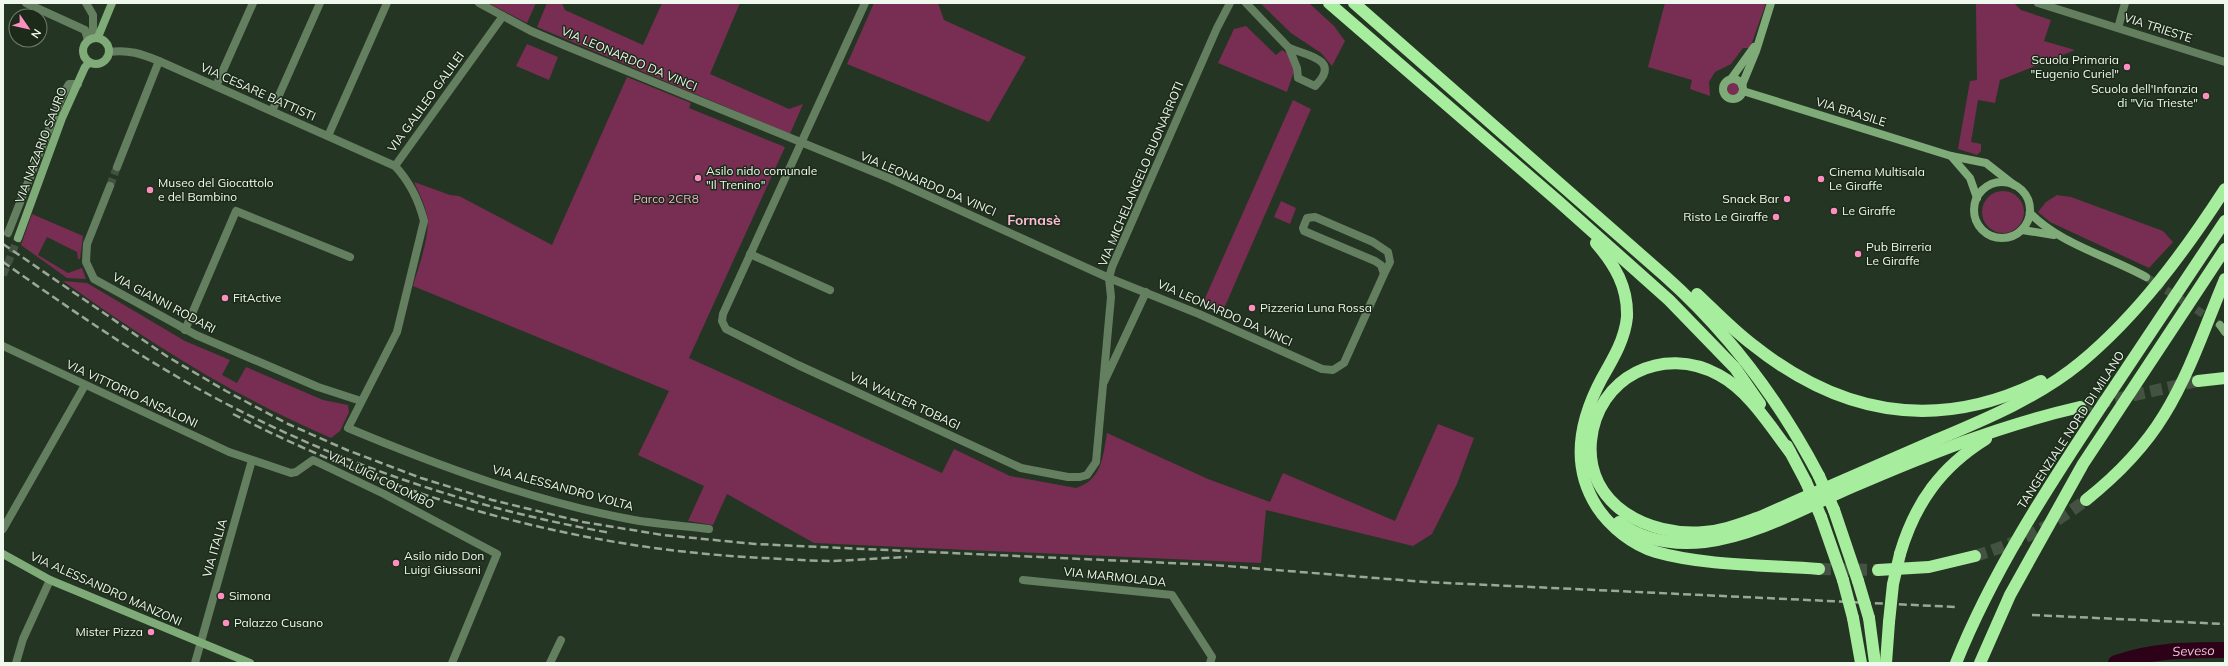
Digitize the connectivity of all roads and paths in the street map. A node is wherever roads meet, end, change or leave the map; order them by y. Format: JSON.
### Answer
{"nodes":[{"id":1,"x":26,"y":3,"type":"edge"},
{"id":2,"x":86,"y":3,"type":"edge"},
{"id":3,"x":112,"y":3,"type":"edge"},
{"id":4,"x":254,"y":3,"type":"edge"},
{"id":5,"x":320,"y":3,"type":"edge"},
{"id":6,"x":388,"y":3,"type":"edge"},
{"id":7,"x":479,"y":3,"type":"edge"},
{"id":8,"x":865,"y":3,"type":"edge"},
{"id":9,"x":1230,"y":3,"type":"edge"},
{"id":10,"x":1246,"y":3,"type":"edge"},
{"id":11,"x":1329,"y":3,"type":"edge"},
{"id":12,"x":1354,"y":3,"type":"edge"},
{"id":13,"x":1771,"y":3,"type":"edge"},
{"id":14,"x":2038,"y":3,"type":"edge"},
{"id":15,"x":2125,"y":3,"type":"edge"},
{"id":16,"x":503,"y":16,"type":"junction"},
{"id":17,"x":2118,"y":28,"type":"junction"},
{"id":18,"x":93,"y":38,"type":"junction"},
{"id":19,"x":1759,"y":40,"type":"junction"},
{"id":20,"x":1289,"y":48,"type":"junction"},
{"id":21,"x":109,"y":52,"type":"junction"},
{"id":22,"x":159,"y":61,"type":"junction"},
{"id":23,"x":89,"y":62,"type":"junction"},
{"id":24,"x":2225,"y":62,"type":"edge"},
{"id":25,"x":1731,"y":79,"type":"junction"},
{"id":26,"x":78,"y":84,"type":"junction"},
{"id":27,"x":216,"y":86,"type":"junction"},
{"id":28,"x":1743,"y":88,"type":"junction"},
{"id":29,"x":272,"y":111,"type":"junction"},
{"id":30,"x":328,"y":136,"type":"junction"},
{"id":31,"x":802,"y":143,"type":"junction"},
{"id":32,"x":1951,"y":156,"type":"junction"},
{"id":33,"x":395,"y":166,"type":"junction"},
{"id":34,"x":117,"y":167,"type":"tunnel mouth"},
{"id":35,"x":2014,"y":185,"type":"junction"},
{"id":36,"x":110,"y":186,"type":"tunnel mouth"},
{"id":37,"x":2225,"y":189,"type":"edge"},
{"id":38,"x":1976,"y":198,"type":"junction"},
{"id":39,"x":1558,"y":201,"type":"junction"},
{"id":40,"x":2030,"y":213,"type":"junction"},
{"id":41,"x":2225,"y":220,"type":"edge"},
{"id":42,"x":2022,"y":230,"type":"junction"},
{"id":43,"x":8,"y":233,"type":"dead end"},
{"id":44,"x":2057,"y":236,"type":"junction"},
{"id":45,"x":18,"y":238,"type":"tunnel mouth"},
{"id":46,"x":1625,"y":241,"type":"junction"},
{"id":47,"x":2225,"y":249,"type":"edge"},
{"id":48,"x":750,"y":254,"type":"junction"},
{"id":49,"x":350,"y":258,"type":"dead end"},
{"id":50,"x":1384,"y":274,"type":"junction"},
{"id":51,"x":2146,"y":277,"type":"tunnel mouth"},
{"id":52,"x":1110,"y":278,"type":"junction"},
{"id":53,"x":2225,"y":279,"type":"edge"},
{"id":54,"x":830,"y":290,"type":"dead end"},
{"id":55,"x":1146,"y":292,"type":"junction"},
{"id":56,"x":2225,"y":327,"type":"edge"},
{"id":57,"x":185,"y":330,"type":"junction"},
{"id":58,"x":2225,"y":332,"type":"edge"},
{"id":59,"x":3,"y":346,"type":"edge"},
{"id":60,"x":2097,"y":347,"type":"junction"},
{"id":61,"x":2225,"y":378,"type":"edge"},
{"id":62,"x":2198,"y":381,"type":"tunnel mouth"},
{"id":63,"x":85,"y":385,"type":"junction"},
{"id":64,"x":1102,"y":387,"type":"junction"},
{"id":65,"x":361,"y":401,"type":"junction"},
{"id":66,"x":2080,"y":407,"type":"tunnel mouth"},
{"id":67,"x":2018,"y":424,"type":"junction"},
{"id":68,"x":348,"y":428,"type":"joint"},
{"id":69,"x":1790,"y":452,"type":"junction"},
{"id":70,"x":252,"y":460,"type":"junction"},
{"id":71,"x":1087,"y":475,"type":"joint"},
{"id":72,"x":1589,"y":494,"type":"junction"},
{"id":73,"x":2086,"y":500,"type":"tunnel mouth"},
{"id":74,"x":3,"y":529,"type":"edge"},
{"id":75,"x":709,"y":529,"type":"dead end"},
{"id":76,"x":3,"y":554,"type":"edge"},
{"id":77,"x":1975,"y":556,"type":"tunnel mouth"},
{"id":78,"x":1819,"y":569,"type":"tunnel mouth"},
{"id":79,"x":1878,"y":570,"type":"tunnel mouth"},
{"id":80,"x":50,"y":580,"type":"junction"},
{"id":81,"x":1023,"y":580,"type":"dead end"},
{"id":82,"x":561,"y":640,"type":"dead end"},
{"id":83,"x":201,"y":642,"type":"junction"},
{"id":84,"x":236,"y":660,"type":"edge"},
{"id":85,"x":16,"y":663,"type":"edge"},
{"id":86,"x":195,"y":663,"type":"edge"},
{"id":87,"x":250,"y":663,"type":"edge"},
{"id":88,"x":452,"y":663,"type":"edge"},
{"id":89,"x":550,"y":663,"type":"edge"},
{"id":90,"x":1210,"y":663,"type":"edge"},
{"id":91,"x":1861,"y":663,"type":"edge"},
{"id":92,"x":1875,"y":663,"type":"edge"},
{"id":93,"x":1886,"y":663,"type":"edge"},
{"id":94,"x":1956,"y":663,"type":"edge"},
{"id":95,"x":1980,"y":663,"type":"edge"}],
"edges":[{"from":1,"to":18,"type":"street"},
{"from":2,"to":18,"type":"street"},
{"from":3,"to":18,"type":"street"},
{"from":4,"to":27,"type":"street"},
{"from":5,"to":29,"type":"street"},
{"from":6,"to":30,"type":"street"},
{"from":7,"to":16,"type":"street","name":"VIA LEONARDO DA VINCI"},
{"from":8,"to":31,"type":"street"},
{"from":9,"to":52,"type":"street","name":"VIA MICHELANGELO BUONARROTI"},
{"from":10,"to":20,"type":"street"},
{"from":11,"to":39,"type":"highway"},
{"from":12,"to":46,"type":"highway"},
{"from":13,"to":19,"type":"street"},
{"from":14,"to":17,"type":"street","name":"VIA TRIESTE"},
{"from":15,"to":17,"type":"street"},
{"from":16,"to":31,"type":"street","name":"VIA LEONARDO DA VINCI"},
{"from":16,"to":33,"type":"street","name":"VIA GALILEO GALILEI"},
{"from":17,"to":24,"type":"street","name":"VIA TRIESTE"},
{"from":18,"to":21,"type":"street"},
{"from":18,"to":23,"type":"street"},
{"from":19,"to":25,"type":"street"},
{"from":19,"to":28,"type":"street"},
{"from":20,"to":20,"type":"street"},
{"from":21,"to":22,"type":"street","name":"VIA CESARE BATTISTI"},
{"from":21,"to":23,"type":"street"},
{"from":22,"to":27,"type":"street","name":"VIA CESARE BATTISTI"},
{"from":22,"to":34,"type":"street"},
{"from":23,"to":26,"type":"street","name":"VIA NAZARIO SAURO"},
{"from":25,"to":28,"type":"street"},
{"from":25,"to":28,"type":"street"},
{"from":26,"to":43,"type":"street","name":"VIA NAZARIO SAURO"},
{"from":26,"to":45,"type":"street","name":"VIA NAZARIO SAURO"},
{"from":27,"to":29,"type":"street","name":"VIA CESARE BATTISTI"},
{"from":28,"to":32,"type":"street","name":"VIA BRASILE"},
{"from":29,"to":30,"type":"street","name":"VIA CESARE BATTISTI"},
{"from":30,"to":33,"type":"street","name":"VIA CESARE BATTISTI"},
{"from":31,"to":48,"type":"street"},
{"from":31,"to":52,"type":"street","name":"VIA LEONARDO DA VINCI"},
{"from":32,"to":35,"type":"street","name":"VIA BRASILE"},
{"from":32,"to":38,"type":"street"},
{"from":33,"to":65,"type":"street","name":"VIA GALILEO GALILEI"},
{"from":35,"to":38,"type":"street"},
{"from":35,"to":40,"type":"street"},
{"from":36,"to":57,"type":"street","name":"VIA GIANNI RODARI"},
{"from":37,"to":60,"type":"highway"},
{"from":38,"to":42,"type":"street"},
{"from":39,"to":69,"type":"highway"},
{"from":39,"to":72,"type":"highway"},
{"from":40,"to":42,"type":"street"},
{"from":40,"to":44,"type":"street"},
{"from":41,"to":94,"type":"highway","name":"TANGENZIALE NORD DI MILANO"},
{"from":42,"to":44,"type":"street"},
{"from":44,"to":51,"type":"street"},
{"from":46,"to":60,"type":"highway"},
{"from":46,"to":92,"type":"highway","bridge":true},
{"from":47,"to":95,"type":"highway"},
{"from":48,"to":54,"type":"street"},
{"from":48,"to":71,"type":"street","name":"VIA WALTER TOBAGI"},
{"from":49,"to":57,"type":"street"},
{"from":50,"to":50,"type":"street","name":"VIA LEONARDO DA VINCI"},
{"from":50,"to":55,"type":"street","name":"VIA LEONARDO DA VINCI"},
{"from":52,"to":55,"type":"street","name":"VIA LEONARDO DA VINCI"},
{"from":52,"to":64,"type":"street","name":"VIA MICHELANGELO BUONARROTI"},
{"from":53,"to":73,"type":"highway"},
{"from":55,"to":64,"type":"street","name":"VIA MICHELANGELO BUONARROTI"},
{"from":56,"to":58,"type":"street"},
{"from":57,"to":65,"type":"street","name":"VIA GIANNI RODARI"},
{"from":59,"to":63,"type":"street","name":"VIA VITTORIO ANSALONI"},
{"from":60,"to":69,"type":"highway"},
{"from":61,"to":62,"type":"highway"},
{"from":63,"to":70,"type":"street","name":"VIA VITTORIO ANSALONI"},
{"from":63,"to":74,"type":"street"},
{"from":64,"to":71,"type":"street","name":"VIA MICHELANGELO BUONARROTI"},
{"from":65,"to":68,"type":"street","name":"VIA GALILEO GALILEI"},
{"from":66,"to":67,"type":"highway"},
{"from":67,"to":72,"type":"highway"},
{"from":67,"to":93,"type":"highway","bridge":true},
{"from":68,"to":75,"type":"street","name":"VIA ALESSANDRO VOLTA"},
{"from":69,"to":91,"type":"highway","bridge":true},
{"from":70,"to":83,"type":"street","name":"VIA ITALIA"},
{"from":70,"to":88,"type":"street","name":"VIA LUIGI COLOMBO"},
{"from":72,"to":78,"type":"highway"},
{"from":76,"to":80,"type":"street","name":"VIA ALESSANDRO MANZONI"},
{"from":77,"to":79,"type":"highway"},
{"from":80,"to":83,"type":"street","name":"VIA ALESSANDRO MANZONI"},
{"from":80,"to":85,"type":"street"},
{"from":81,"to":90,"type":"street","name":"VIA MARMOLADA"},
{"from":82,"to":89,"type":"street"},
{"from":83,"to":84,"type":"street","name":"VIA ALESSANDRO MANZONI"},
{"from":83,"to":86,"type":"street","name":"VIA ITALIA"},
{"from":84,"to":87,"type":"street","name":"VIA ALESSANDRO MANZONI"}]}
